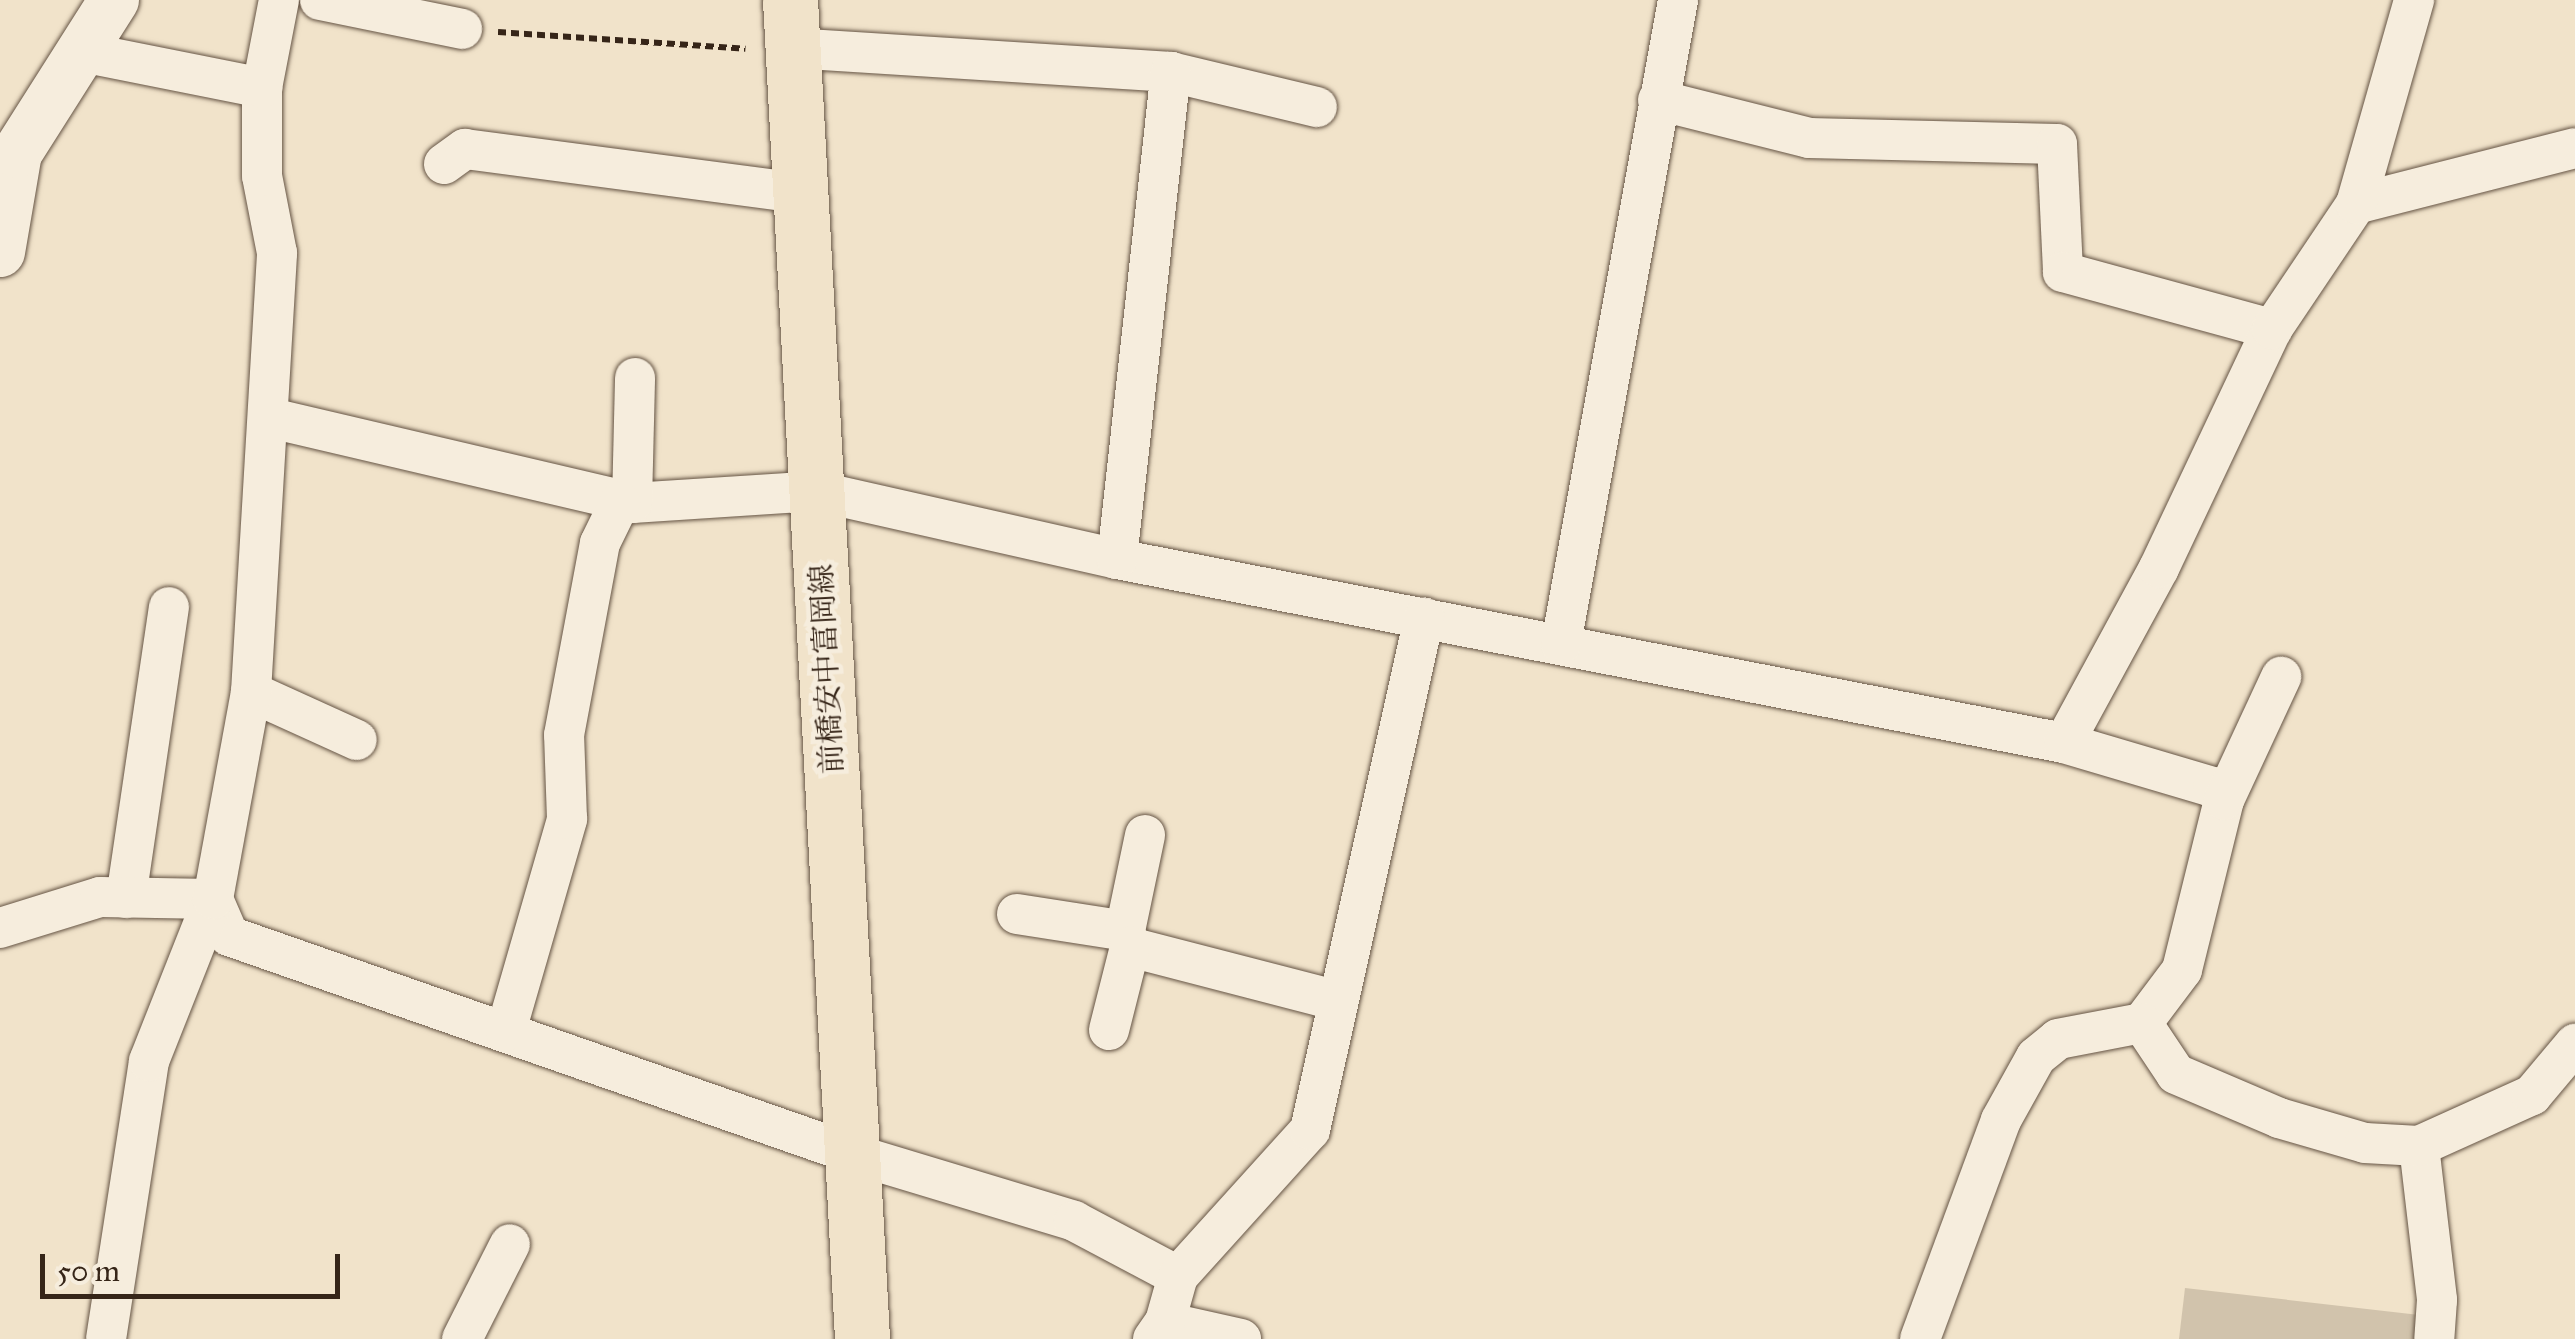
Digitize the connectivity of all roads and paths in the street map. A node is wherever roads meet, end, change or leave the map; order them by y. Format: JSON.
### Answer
{"nodes":[{"id":1,"x":114,"y":0,"type":"edge"},
{"id":2,"x":279,"y":0,"type":"edge"},
{"id":3,"x":320,"y":0,"type":"edge"},
{"id":4,"x":1678,"y":0,"type":"edge"},
{"id":5,"x":2414,"y":0,"type":"edge"},
{"id":6,"x":791,"y":24,"type":"edge"},
{"id":7,"x":462,"y":29,"type":"joint"},
{"id":8,"x":82,"y":52,"type":"junction"},
{"id":9,"x":1171,"y":72,"type":"junction"},
{"id":10,"x":262,"y":88,"type":"junction"},
{"id":11,"x":1658,"y":100,"type":"junction"},
{"id":12,"x":1317,"y":107,"type":"dead end"},
{"id":13,"x":2575,"y":148,"type":"edge"},
{"id":14,"x":444,"y":164,"type":"dead end"},
{"id":15,"x":798,"y":192,"type":"junction"},
{"id":16,"x":2356,"y":204,"type":"junction"},
{"id":17,"x":0,"y":252,"type":"edge"},
{"id":18,"x":2272,"y":328,"type":"junction"},
{"id":19,"x":635,"y":378,"type":"dead end"},
{"id":20,"x":271,"y":418,"type":"junction"},
{"id":21,"x":816,"y":491,"type":"junction"},
{"id":22,"x":626,"y":503,"type":"junction"},
{"id":23,"x":1117,"y":559,"type":"junction"},
{"id":24,"x":169,"y":607,"type":"dead end"},
{"id":25,"x":1424,"y":618,"type":"junction"},
{"id":26,"x":1561,"y":644,"type":"junction"},
{"id":27,"x":2282,"y":677,"type":"dead end"},
{"id":28,"x":251,"y":692,"type":"junction"},
{"id":29,"x":357,"y":740,"type":"dead end"},
{"id":30,"x":2064,"y":743,"type":"junction"},
{"id":31,"x":2224,"y":800,"type":"junction"},
{"id":32,"x":1144,"y":835,"type":"dead end"},
{"id":33,"x":126,"y":898,"type":"junction"},
{"id":34,"x":213,"y":898,"type":"junction"},
{"id":35,"x":1017,"y":914,"type":"dead end"},
{"id":36,"x":0,"y":928,"type":"edge"},
{"id":37,"x":1128,"y":939,"type":"junction"},
{"id":38,"x":1334,"y":1000,"type":"junction"},
{"id":39,"x":2142,"y":1022,"type":"junction"},
{"id":40,"x":1109,"y":1030,"type":"dead end"},
{"id":41,"x":506,"y":1031,"type":"junction"},
{"id":42,"x":2575,"y":1044,"type":"edge"},
{"id":43,"x":2419,"y":1146,"type":"junction"},
{"id":44,"x":856,"y":1155,"type":"junction"},
{"id":45,"x":510,"y":1244,"type":"dead end"},
{"id":46,"x":1178,"y":1276,"type":"junction"},
{"id":47,"x":1159,"y":1331,"type":"edge"},
{"id":48,"x":106,"y":1339,"type":"edge"},
{"id":49,"x":462,"y":1339,"type":"edge"},
{"id":50,"x":862,"y":1339,"type":"edge"},
{"id":51,"x":1241,"y":1339,"type":"edge"},
{"id":52,"x":1920,"y":1339,"type":"edge"},
{"id":53,"x":2434,"y":1339,"type":"edge"}],
"edges":[{"from":1,"to":8,"type":"street"},
{"from":2,"to":10,"type":"street"},
{"from":3,"to":7,"type":"street"},
{"from":4,"to":11,"type":"street"},
{"from":5,"to":16,"type":"street"},
{"from":6,"to":7,"type":"path"},
{"from":6,"to":9,"type":"street"},
{"from":6,"to":15,"type":"main road","name":"前橋安中富岡線"},
{"from":8,"to":10,"type":"street"},
{"from":8,"to":17,"type":"street"},
{"from":9,"to":12,"type":"street"},
{"from":9,"to":23,"type":"street"},
{"from":10,"to":20,"type":"street"},
{"from":11,"to":18,"type":"street"},
{"from":11,"to":26,"type":"street"},
{"from":13,"to":16,"type":"street"},
{"from":14,"to":15,"type":"street"},
{"from":15,"to":21,"type":"main road","name":"前橋安中富岡線"},
{"from":16,"to":18,"type":"street"},
{"from":18,"to":30,"type":"street"},
{"from":19,"to":22,"type":"street"},
{"from":20,"to":22,"type":"street"},
{"from":20,"to":28,"type":"street"},
{"from":21,"to":22,"type":"street"},
{"from":21,"to":23,"type":"street"},
{"from":21,"to":44,"type":"main road","name":"前橋安中富岡線"},
{"from":22,"to":41,"type":"street"},
{"from":23,"to":25,"type":"street"},
{"from":24,"to":33,"type":"street"},
{"from":25,"to":26,"type":"street"},
{"from":25,"to":38,"type":"street"},
{"from":26,"to":30,"type":"street"},
{"from":27,"to":31,"type":"street"},
{"from":28,"to":29,"type":"street"},
{"from":28,"to":34,"type":"street"},
{"from":30,"to":31,"type":"street"},
{"from":31,"to":39,"type":"street"},
{"from":32,"to":37,"type":"street"},
{"from":33,"to":34,"type":"street"},
{"from":33,"to":36,"type":"street"},
{"from":34,"to":41,"type":"street"},
{"from":34,"to":48,"type":"street"},
{"from":35,"to":37,"type":"street"},
{"from":37,"to":38,"type":"street"},
{"from":37,"to":40,"type":"street"},
{"from":38,"to":46,"type":"street"},
{"from":39,"to":43,"type":"street"},
{"from":39,"to":52,"type":"street"},
{"from":41,"to":44,"type":"street"},
{"from":42,"to":43,"type":"street"},
{"from":43,"to":53,"type":"street"},
{"from":44,"to":46,"type":"street"},
{"from":44,"to":50,"type":"main road","name":"前橋安中富岡線"},
{"from":45,"to":49,"type":"street"},
{"from":46,"to":47,"type":"street"},
{"from":47,"to":51,"type":"street"}]}
